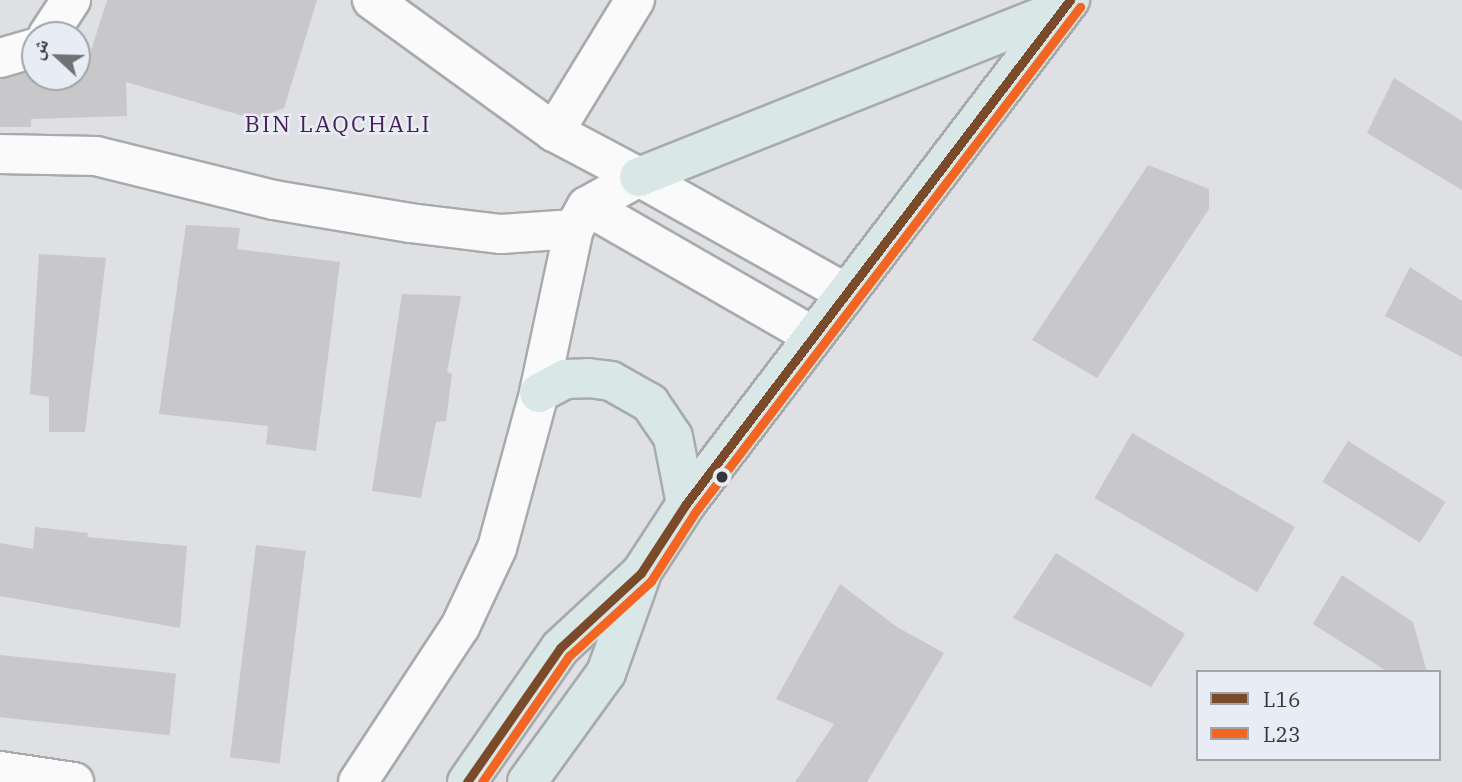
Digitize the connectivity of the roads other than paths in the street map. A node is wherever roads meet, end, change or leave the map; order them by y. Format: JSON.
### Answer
{"nodes":[{"id":1,"x":71,"y":0,"type":"edge"},
{"id":2,"x":372,"y":0,"type":"edge"},
{"id":3,"x":635,"y":0,"type":"edge"},
{"id":4,"x":1066,"y":5,"type":"edge"},
{"id":5,"x":57,"y":21,"type":"edge"},
{"id":6,"x":21,"y":52,"type":"edge"},
{"id":7,"x":0,"y":58,"type":"edge"},
{"id":8,"x":554,"y":132,"type":"junction"},
{"id":9,"x":0,"y":153,"type":"edge"},
{"id":10,"x":639,"y":177,"type":"junction"},
{"id":11,"x":581,"y":217,"type":"junction"},
{"id":12,"x":844,"y":292,"type":"junction"},
{"id":13,"x":813,"y":337,"type":"junction"},
{"id":14,"x":539,"y":393,"type":"junction"},
{"id":15,"x":686,"y":504,"type":"junction"},
{"id":16,"x":641,"y":573,"type":"junction"},
{"id":17,"x":0,"y":771,"type":"edge"},
{"id":18,"x":75,"y":782,"type":"edge"},
{"id":19,"x":358,"y":782,"type":"edge"},
{"id":20,"x":467,"y":782,"type":"edge"},
{"id":21,"x":527,"y":782,"type":"edge"}],
"edges":[{"from":1,"to":5,"type":"street"},
{"from":2,"to":8,"type":"street"},
{"from":3,"to":8,"type":"street"},
{"from":4,"to":10,"type":"main road"},
{"from":4,"to":12,"type":"main road"},
{"from":6,"to":7,"type":"street"},
{"from":8,"to":10,"type":"street"},
{"from":9,"to":11,"type":"street"},
{"from":10,"to":11,"type":"street"},
{"from":10,"to":12,"type":"street"},
{"from":11,"to":13,"type":"street"},
{"from":11,"to":14,"type":"street"},
{"from":12,"to":13,"type":"main road"},
{"from":13,"to":15,"type":"main road"},
{"from":14,"to":15,"type":"main road"},
{"from":14,"to":19,"type":"street"},
{"from":15,"to":16,"type":"main road"},
{"from":16,"to":20,"type":"main road"},
{"from":16,"to":21,"type":"main road"},
{"from":17,"to":18,"type":"street"}]}
